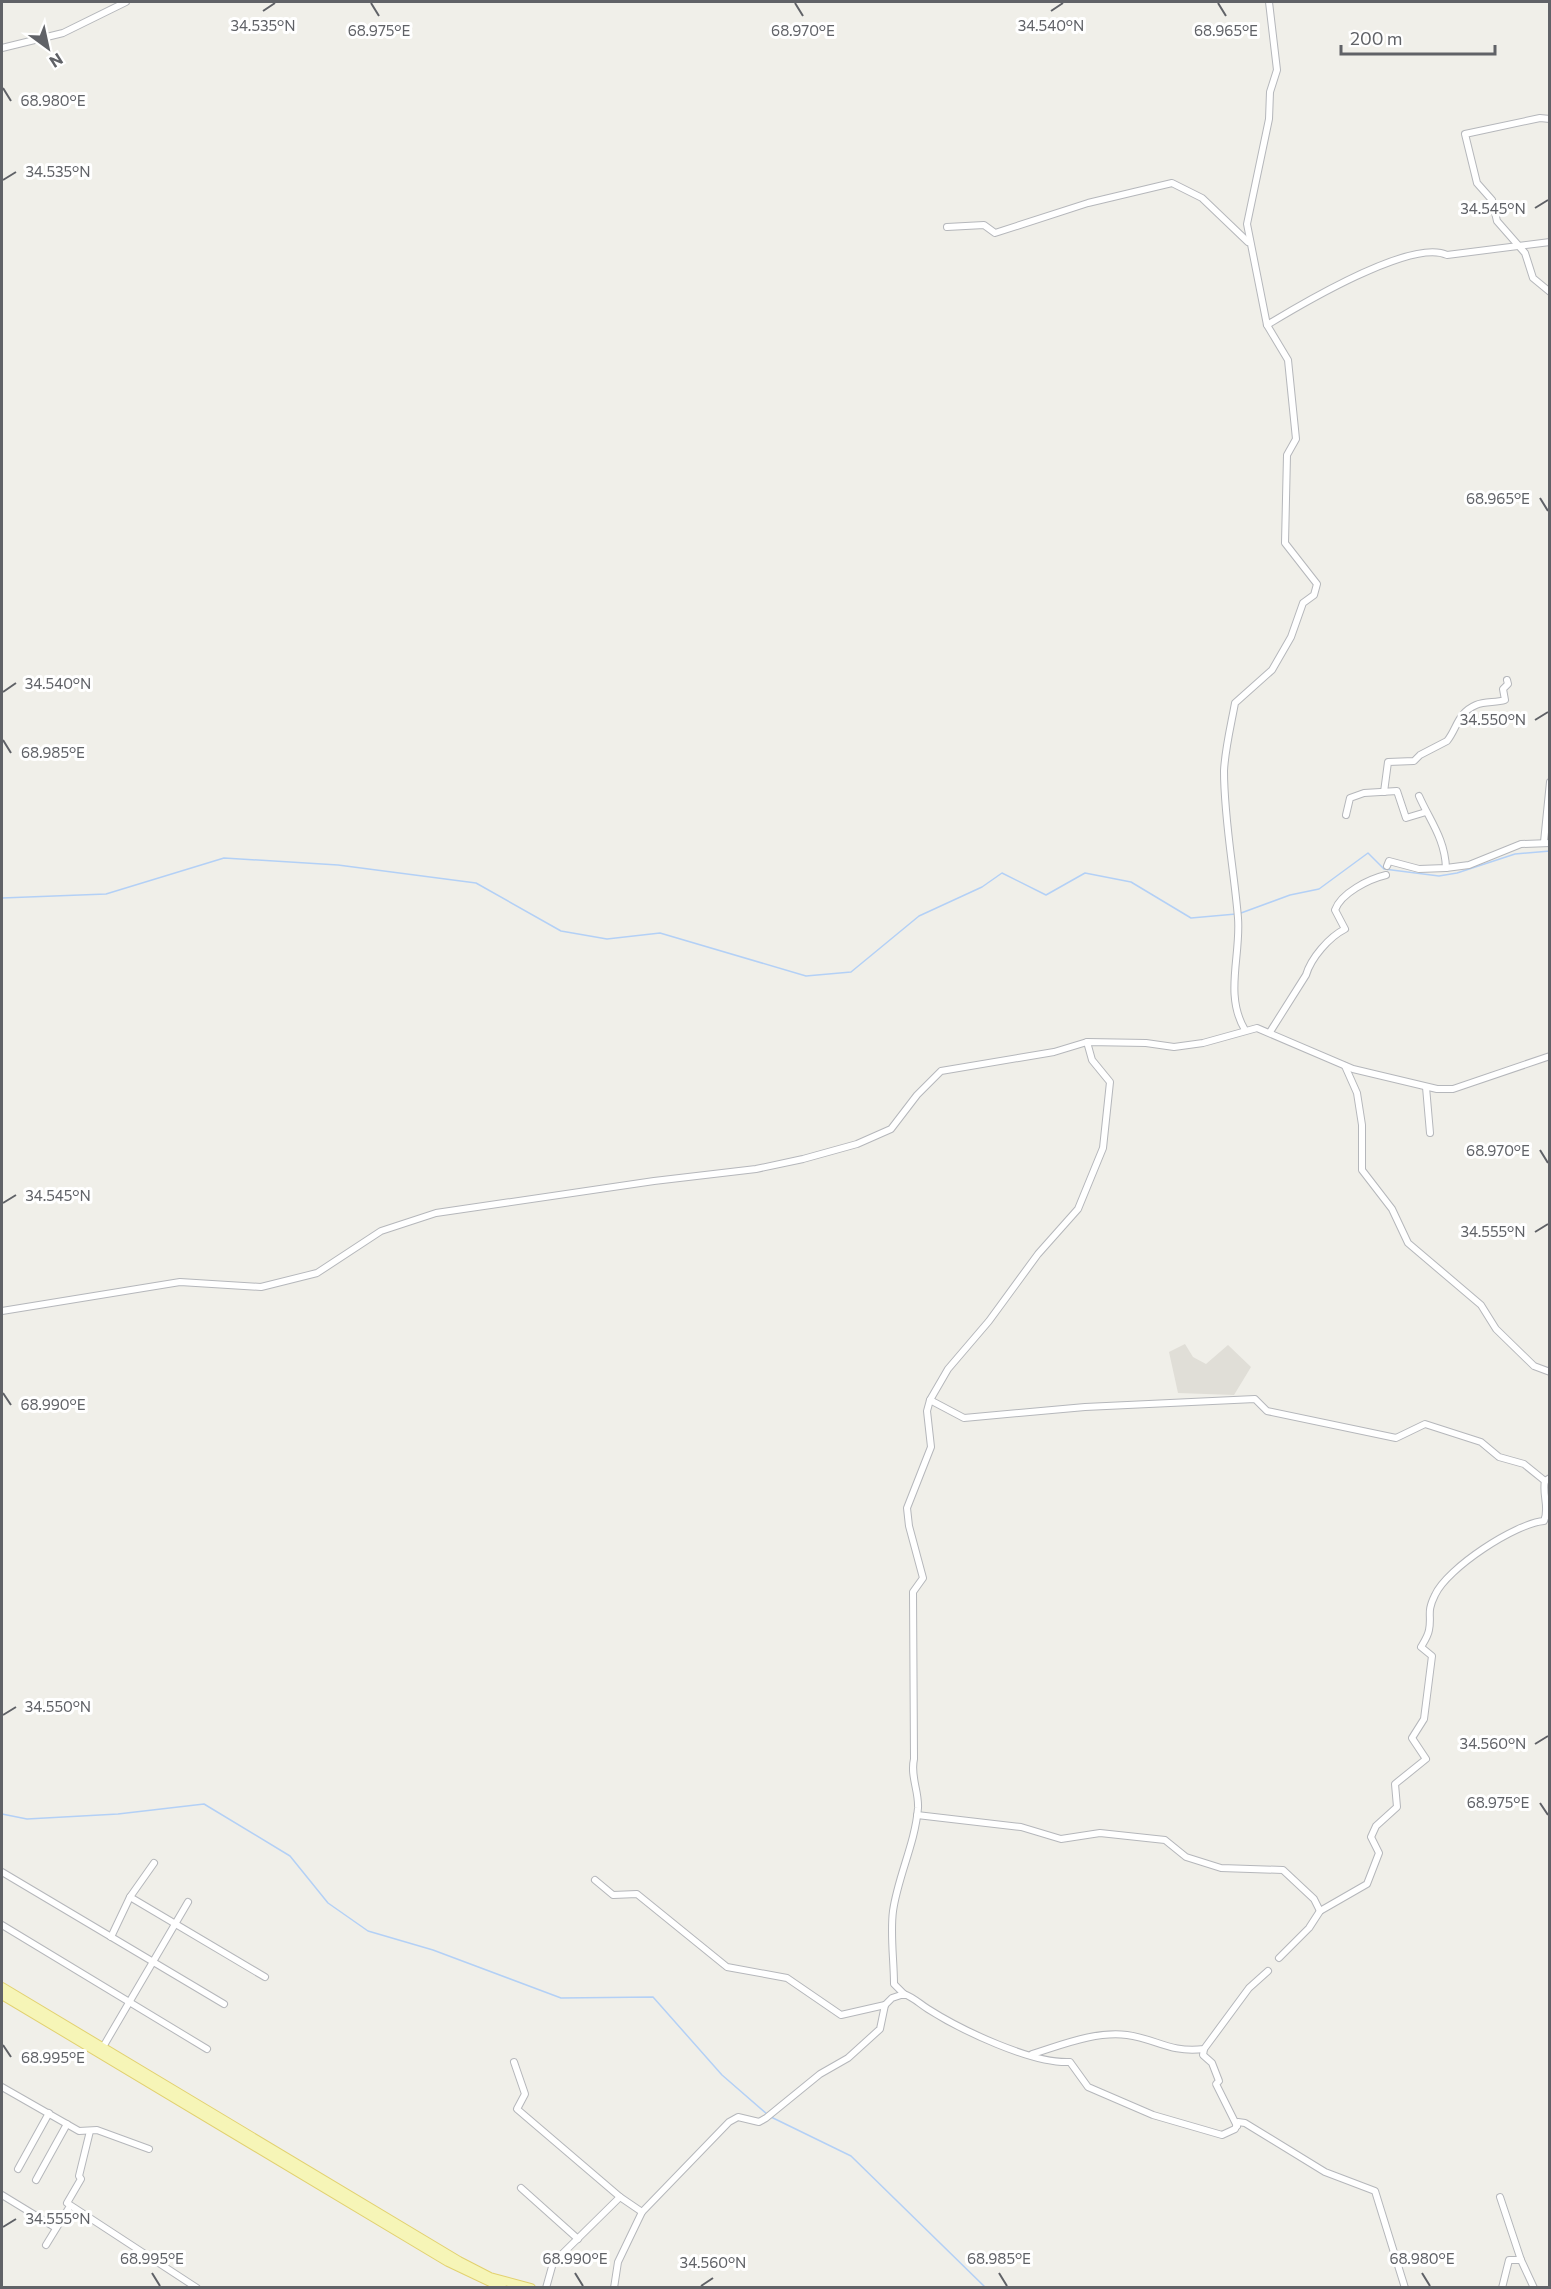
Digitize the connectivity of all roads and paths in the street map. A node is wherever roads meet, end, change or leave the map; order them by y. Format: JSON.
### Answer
{"nodes":[{"id":1,"x":126,"y":2,"type":"edge"},
{"id":2,"x":1269,"y":2,"type":"edge"},
{"id":3,"x":2,"y":48,"type":"edge"},
{"id":4,"x":1550,"y":119,"type":"edge"},
{"id":5,"x":947,"y":227,"type":"dead end"},
{"id":6,"x":1249,"y":242,"type":"junction"},
{"id":7,"x":1550,"y":242,"type":"edge"},
{"id":8,"x":1518,"y":247,"type":"junction"},
{"id":9,"x":1550,"y":292,"type":"edge"},
{"id":10,"x":1267,"y":325,"type":"junction"},
{"id":11,"x":1507,"y":680,"type":"dead end"},
{"id":12,"x":1550,"y":783,"type":"edge"},
{"id":13,"x":1384,"y":792,"type":"junction"},
{"id":14,"x":1419,"y":796,"type":"dead end"},
{"id":15,"x":1426,"y":812,"type":"junction"},
{"id":16,"x":1346,"y":815,"type":"dead end"},
{"id":17,"x":1547,"y":842,"type":"edge"},
{"id":18,"x":1387,"y":866,"type":"dead end"},
{"id":19,"x":1446,"y":868,"type":"junction"},
{"id":20,"x":1386,"y":875,"type":"dead end"},
{"id":21,"x":1245,"y":1030,"type":"junction"},
{"id":22,"x":1270,"y":1032,"type":"junction"},
{"id":23,"x":1087,"y":1042,"type":"junction"},
{"id":24,"x":1550,"y":1056,"type":"edge"},
{"id":25,"x":1344,"y":1065,"type":"junction"},
{"id":26,"x":1426,"y":1087,"type":"junction"},
{"id":27,"x":1430,"y":1133,"type":"dead end"},
{"id":28,"x":2,"y":1311,"type":"edge"},
{"id":29,"x":1550,"y":1372,"type":"edge"},
{"id":30,"x":930,"y":1400,"type":"junction"},
{"id":31,"x":1547,"y":1479,"type":"edge"},
{"id":32,"x":917,"y":1815,"type":"junction"},
{"id":33,"x":154,"y":1863,"type":"dead end"},
{"id":34,"x":2,"y":1872,"type":"edge"},
{"id":35,"x":595,"y":1880,"type":"dead end"},
{"id":36,"x":130,"y":1897,"type":"junction"},
{"id":37,"x":188,"y":1902,"type":"dead end"},
{"id":38,"x":1320,"y":1911,"type":"junction"},
{"id":39,"x":175,"y":1924,"type":"junction"},
{"id":40,"x":2,"y":1925,"type":"edge"},
{"id":41,"x":111,"y":1937,"type":"junction"},
{"id":42,"x":1279,"y":1958,"type":"dead end"},
{"id":43,"x":153,"y":1962,"type":"junction"},
{"id":44,"x":1268,"y":1971,"type":"dead end"},
{"id":45,"x":265,"y":1977,"type":"dead end"},
{"id":46,"x":2,"y":1987,"type":"edge"},
{"id":47,"x":904,"y":1994,"type":"junction"},
{"id":48,"x":2,"y":1995,"type":"edge"},
{"id":49,"x":130,"y":2002,"type":"junction"},
{"id":50,"x":225,"y":2004,"type":"dead end"},
{"id":51,"x":885,"y":2005,"type":"junction"},
{"id":52,"x":103,"y":2047,"type":"junction"},
{"id":53,"x":207,"y":2049,"type":"dead end"},
{"id":54,"x":1204,"y":2049,"type":"junction"},
{"id":55,"x":1031,"y":2055,"type":"junction"},
{"id":56,"x":514,"y":2062,"type":"dead end"},
{"id":57,"x":2,"y":2087,"type":"edge"},
{"id":58,"x":49,"y":2114,"type":"junction"},
{"id":59,"x":67,"y":2124,"type":"junction"},
{"id":60,"x":1237,"y":2126,"type":"junction"},
{"id":61,"x":90,"y":2131,"type":"junction"},
{"id":62,"x":149,"y":2149,"type":"dead end"},
{"id":63,"x":18,"y":2169,"type":"dead end"},
{"id":64,"x":36,"y":2180,"type":"dead end"},
{"id":65,"x":521,"y":2188,"type":"dead end"},
{"id":66,"x":2,"y":2195,"type":"edge"},
{"id":67,"x":620,"y":2197,"type":"junction"},
{"id":68,"x":1500,"y":2197,"type":"dead end"},
{"id":69,"x":70,"y":2206,"type":"junction"},
{"id":70,"x":642,"y":2212,"type":"junction"},
{"id":71,"x":56,"y":2228,"type":"junction"},
{"id":72,"x":578,"y":2239,"type":"junction"},
{"id":73,"x":46,"y":2245,"type":"dead end"},
{"id":74,"x":1521,"y":2260,"type":"junction"},
{"id":75,"x":485,"y":2285,"type":"edge"},
{"id":76,"x":197,"y":2288,"type":"edge"},
{"id":77,"x":503,"y":2288,"type":"edge"},
{"id":78,"x":531,"y":2288,"type":"edge"},
{"id":79,"x":546,"y":2288,"type":"edge"},
{"id":80,"x":614,"y":2288,"type":"edge"},
{"id":81,"x":1405,"y":2288,"type":"edge"},
{"id":82,"x":1503,"y":2288,"type":"edge"},
{"id":83,"x":1534,"y":2288,"type":"edge"}],
"edges":[{"from":1,"to":3,"type":"street"},
{"from":2,"to":6,"type":"street"},
{"from":4,"to":8,"type":"street"},
{"from":5,"to":6,"type":"street"},
{"from":6,"to":10,"type":"street"},
{"from":7,"to":8,"type":"street"},
{"from":8,"to":9,"type":"street"},
{"from":8,"to":10,"type":"street"},
{"from":10,"to":21,"type":"street"},
{"from":11,"to":13,"type":"street"},
{"from":12,"to":17,"type":"street"},
{"from":13,"to":15,"type":"street"},
{"from":13,"to":16,"type":"street"},
{"from":14,"to":15,"type":"street"},
{"from":15,"to":19,"type":"street"},
{"from":17,"to":19,"type":"street"},
{"from":18,"to":19,"type":"street"},
{"from":20,"to":22,"type":"street"},
{"from":21,"to":22,"type":"street"},
{"from":21,"to":23,"type":"street"},
{"from":22,"to":25,"type":"street"},
{"from":23,"to":28,"type":"street"},
{"from":23,"to":30,"type":"street"},
{"from":24,"to":26,"type":"street"},
{"from":25,"to":26,"type":"street"},
{"from":25,"to":29,"type":"street"},
{"from":26,"to":27,"type":"street"},
{"from":30,"to":31,"type":"street"},
{"from":30,"to":32,"type":"street"},
{"from":31,"to":38,"type":"street"},
{"from":32,"to":38,"type":"street"},
{"from":32,"to":47,"type":"street"},
{"from":33,"to":36,"type":"street"},
{"from":34,"to":41,"type":"street"},
{"from":35,"to":51,"type":"street"},
{"from":36,"to":39,"type":"street"},
{"from":36,"to":41,"type":"street"},
{"from":37,"to":39,"type":"street"},
{"from":38,"to":42,"type":"street"},
{"from":39,"to":43,"type":"street"},
{"from":39,"to":45,"type":"street"},
{"from":40,"to":49,"type":"street"},
{"from":41,"to":43,"type":"street"},
{"from":43,"to":49,"type":"street"},
{"from":43,"to":50,"type":"street"},
{"from":44,"to":54,"type":"street"},
{"from":46,"to":52,"type":"main road"},
{"from":47,"to":51,"type":"street"},
{"from":47,"to":55,"type":"street"},
{"from":48,"to":75,"type":"main road"},
{"from":49,"to":52,"type":"street"},
{"from":49,"to":53,"type":"street"},
{"from":51,"to":70,"type":"street"},
{"from":52,"to":78,"type":"main road"},
{"from":54,"to":55,"type":"street"},
{"from":54,"to":60,"type":"street"},
{"from":55,"to":60,"type":"street"},
{"from":56,"to":67,"type":"street"},
{"from":57,"to":58,"type":"street"},
{"from":58,"to":59,"type":"street"},
{"from":58,"to":63,"type":"street"},
{"from":59,"to":61,"type":"street"},
{"from":59,"to":64,"type":"street"},
{"from":60,"to":81,"type":"street"},
{"from":61,"to":62,"type":"street"},
{"from":61,"to":69,"type":"street"},
{"from":65,"to":72,"type":"street"},
{"from":66,"to":71,"type":"street"},
{"from":67,"to":70,"type":"street"},
{"from":67,"to":72,"type":"street"},
{"from":68,"to":74,"type":"street"},
{"from":69,"to":71,"type":"street"},
{"from":69,"to":76,"type":"street"},
{"from":70,"to":80,"type":"street"},
{"from":71,"to":73,"type":"street"},
{"from":72,"to":79,"type":"street"},
{"from":74,"to":82,"type":"street"},
{"from":74,"to":83,"type":"street"},
{"from":75,"to":77,"type":"main road"}]}
